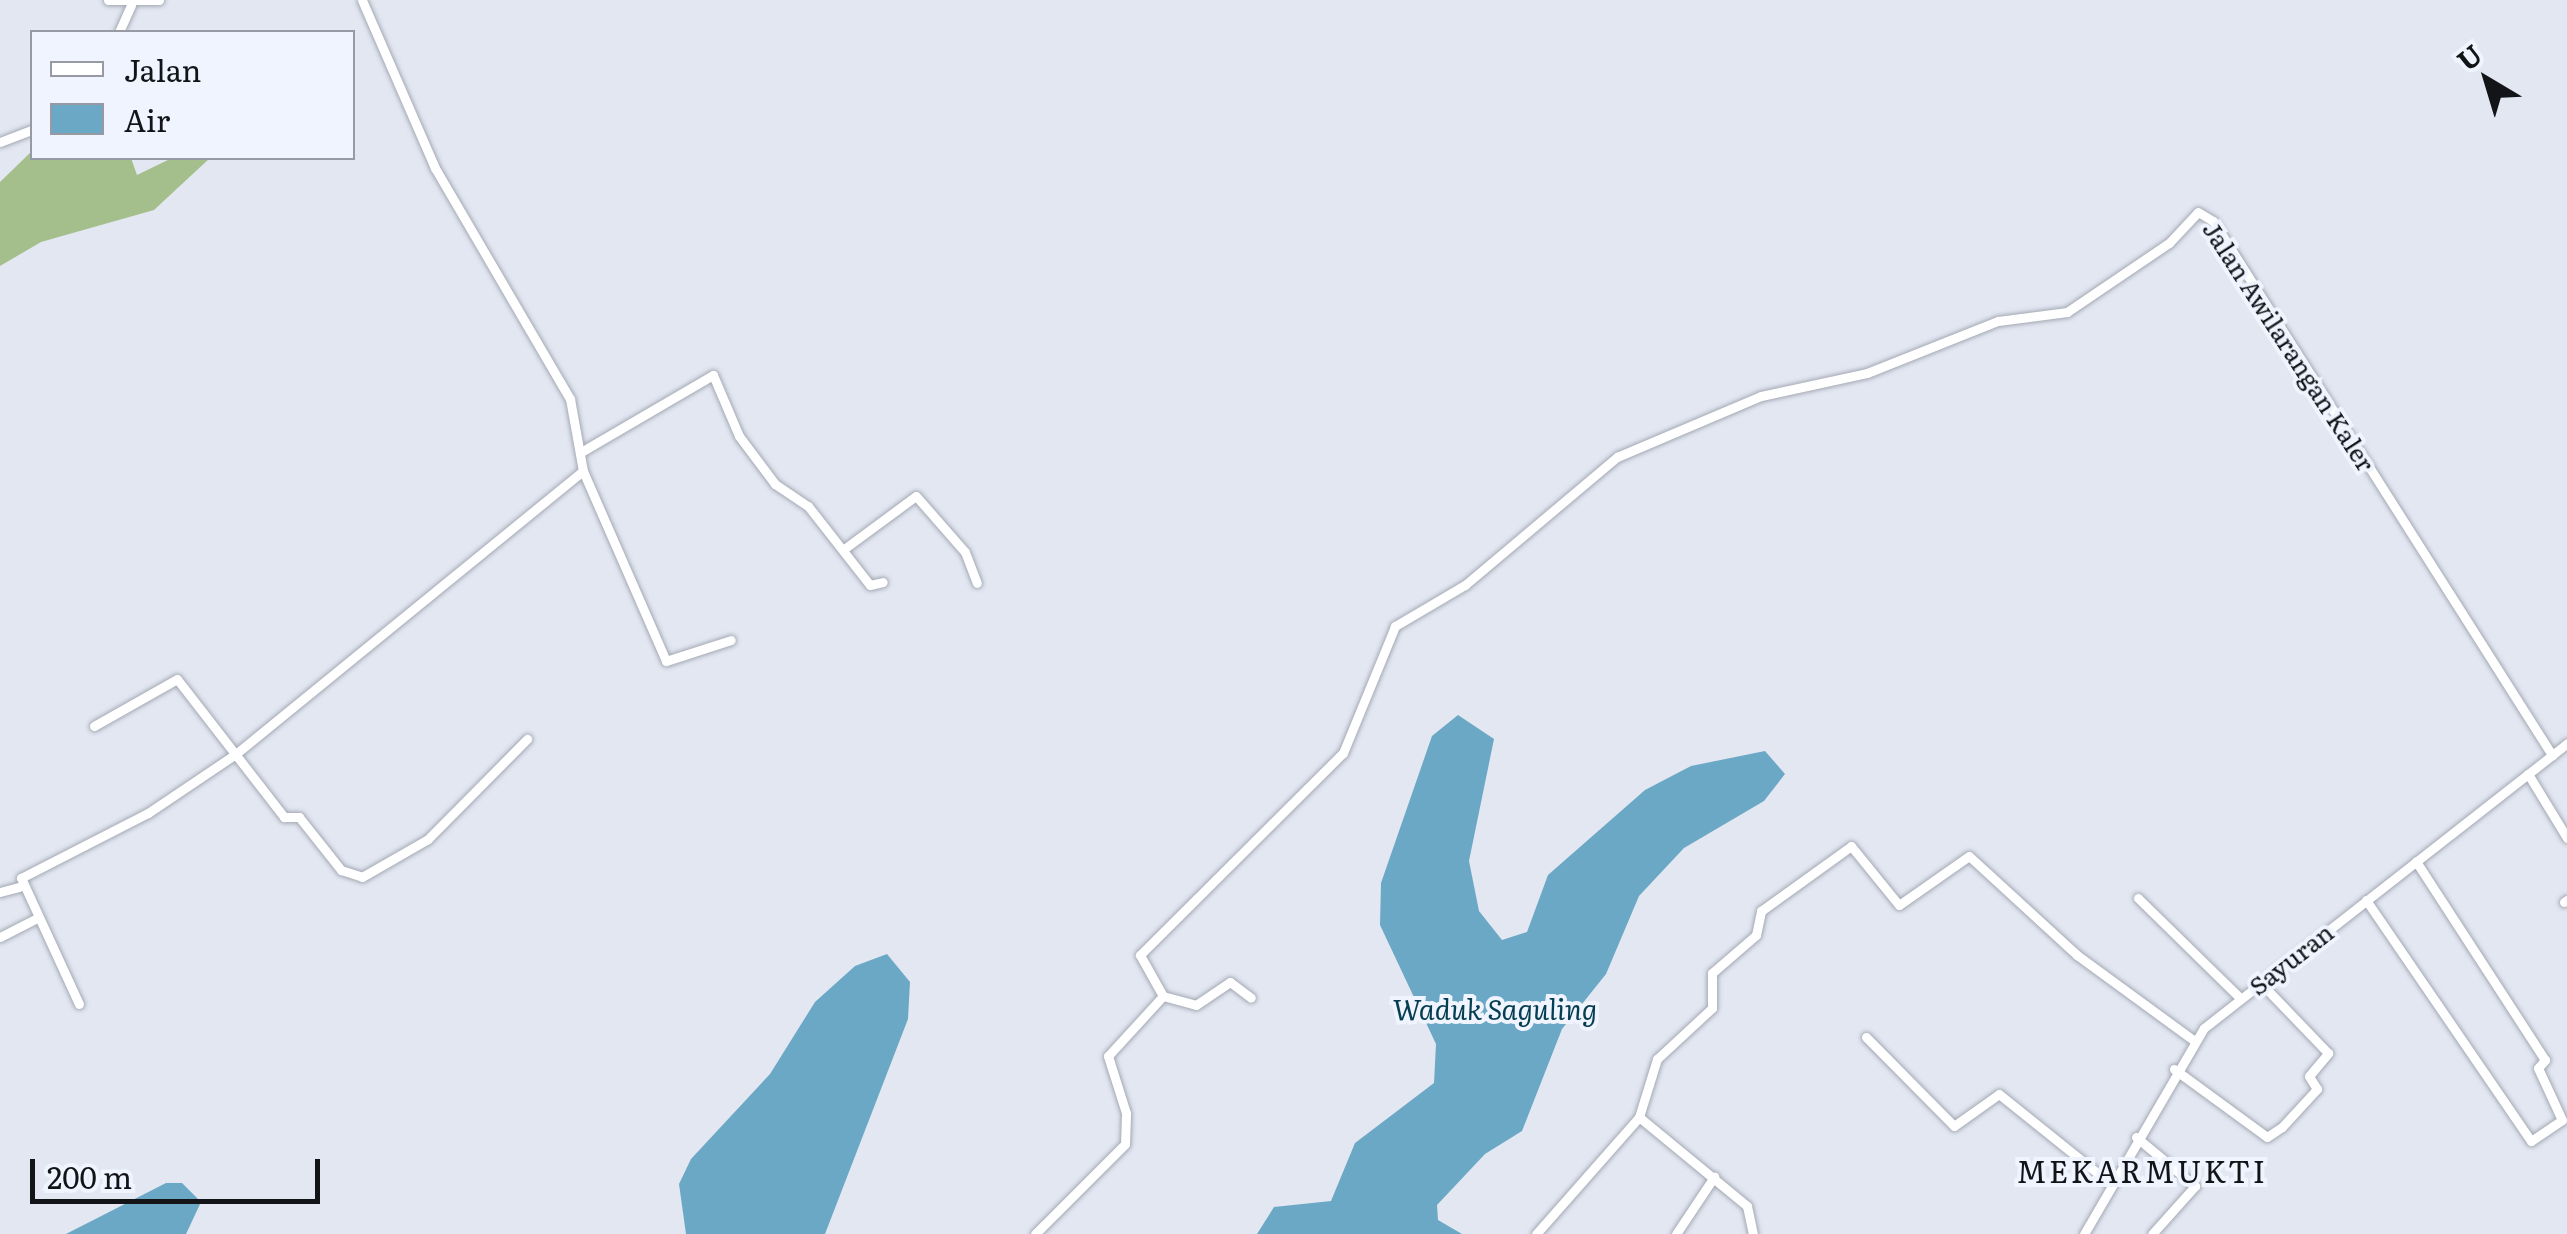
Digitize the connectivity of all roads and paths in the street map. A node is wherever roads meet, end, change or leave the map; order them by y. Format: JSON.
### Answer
{"nodes":[{"id":1,"x":108,"y":0,"type":"edge"},
{"id":2,"x":160,"y":0,"type":"edge"},
{"id":3,"x":362,"y":0,"type":"edge"},
{"id":4,"x":131,"y":4,"type":"junction"},
{"id":5,"x":121,"y":30,"type":"edge"},
{"id":6,"x":30,"y":131,"type":"edge"},
{"id":7,"x":0,"y":142,"type":"edge"},
{"id":8,"x":581,"y":452,"type":"junction"},
{"id":9,"x":583,"y":472,"type":"junction"},
{"id":10,"x":844,"y":549,"type":"junction"},
{"id":11,"x":884,"y":582,"type":"dead end"},
{"id":12,"x":977,"y":583,"type":"dead end"},
{"id":13,"x":731,"y":640,"type":"dead end"},
{"id":14,"x":94,"y":726,"type":"dead end"},
{"id":15,"x":527,"y":739,"type":"dead end"},
{"id":16,"x":2567,"y":743,"type":"edge"},
{"id":17,"x":236,"y":754,"type":"junction"},
{"id":18,"x":2552,"y":755,"type":"junction"},
{"id":19,"x":2528,"y":774,"type":"junction"},
{"id":20,"x":2567,"y":838,"type":"edge"},
{"id":21,"x":2416,"y":861,"type":"junction"},
{"id":22,"x":19,"y":887,"type":"junction"},
{"id":23,"x":0,"y":892,"type":"edge"},
{"id":24,"x":2138,"y":898,"type":"dead end"},
{"id":25,"x":2366,"y":900,"type":"junction"},
{"id":26,"x":36,"y":919,"type":"junction"},
{"id":27,"x":0,"y":937,"type":"edge"},
{"id":28,"x":2260,"y":982,"type":"junction"},
{"id":29,"x":1163,"y":996,"type":"junction"},
{"id":30,"x":1251,"y":998,"type":"dead end"},
{"id":31,"x":2240,"y":998,"type":"junction"},
{"id":32,"x":79,"y":1004,"type":"dead end"},
{"id":33,"x":1866,"y":1036,"type":"dead end"},
{"id":34,"x":2192,"y":1040,"type":"junction"},
{"id":35,"x":2174,"y":1069,"type":"junction"},
{"id":36,"x":1639,"y":1117,"type":"junction"},
{"id":37,"x":2136,"y":1137,"type":"junction"},
{"id":38,"x":1714,"y":1178,"type":"junction"},
{"id":39,"x":2111,"y":1184,"type":"junction"},
{"id":40,"x":1035,"y":1234,"type":"edge"},
{"id":41,"x":1536,"y":1234,"type":"edge"},
{"id":42,"x":1676,"y":1234,"type":"edge"},
{"id":43,"x":1754,"y":1234,"type":"edge"},
{"id":44,"x":2084,"y":1234,"type":"edge"},
{"id":45,"x":2152,"y":1234,"type":"edge"}],
"edges":[{"from":1,"to":4,"type":"street"},
{"from":2,"to":4,"type":"street"},
{"from":3,"to":8,"type":"street"},
{"from":4,"to":5,"type":"street"},
{"from":6,"to":7,"type":"street"},
{"from":8,"to":9,"type":"street"},
{"from":8,"to":10,"type":"street"},
{"from":9,"to":13,"type":"street"},
{"from":9,"to":17,"type":"street"},
{"from":10,"to":11,"type":"street"},
{"from":10,"to":12,"type":"street"},
{"from":14,"to":17,"type":"street"},
{"from":15,"to":17,"type":"street"},
{"from":16,"to":18,"type":"street","name":"Sayuran"},
{"from":17,"to":22,"type":"street"},
{"from":18,"to":19,"type":"street","name":"Sayuran"},
{"from":18,"to":29,"type":"street","name":"Jalan Awilarangan Kaler"},
{"from":19,"to":20,"type":"street"},
{"from":19,"to":21,"type":"street","name":"Sayuran"},
{"from":21,"to":25,"type":"street","name":"Sayuran"},
{"from":21,"to":25,"type":"street"},
{"from":22,"to":23,"type":"street"},
{"from":22,"to":26,"type":"street"},
{"from":24,"to":31,"type":"street"},
{"from":25,"to":28,"type":"street","name":"Sayuran"},
{"from":26,"to":27,"type":"street"},
{"from":26,"to":32,"type":"street"},
{"from":28,"to":31,"type":"street","name":"Sayuran"},
{"from":28,"to":35,"type":"street"},
{"from":29,"to":30,"type":"street"},
{"from":29,"to":40,"type":"street"},
{"from":31,"to":34,"type":"street","name":"Sayuran"},
{"from":33,"to":39,"type":"street"},
{"from":34,"to":35,"type":"street","name":"Sayuran"},
{"from":34,"to":36,"type":"street"},
{"from":35,"to":37,"type":"street","name":"Sayuran"},
{"from":36,"to":38,"type":"street"},
{"from":36,"to":41,"type":"street"},
{"from":37,"to":39,"type":"street","name":"Sayuran"},
{"from":37,"to":45,"type":"street"},
{"from":38,"to":42,"type":"street"},
{"from":38,"to":43,"type":"street"},
{"from":39,"to":44,"type":"street","name":"Sayuran"}]}
